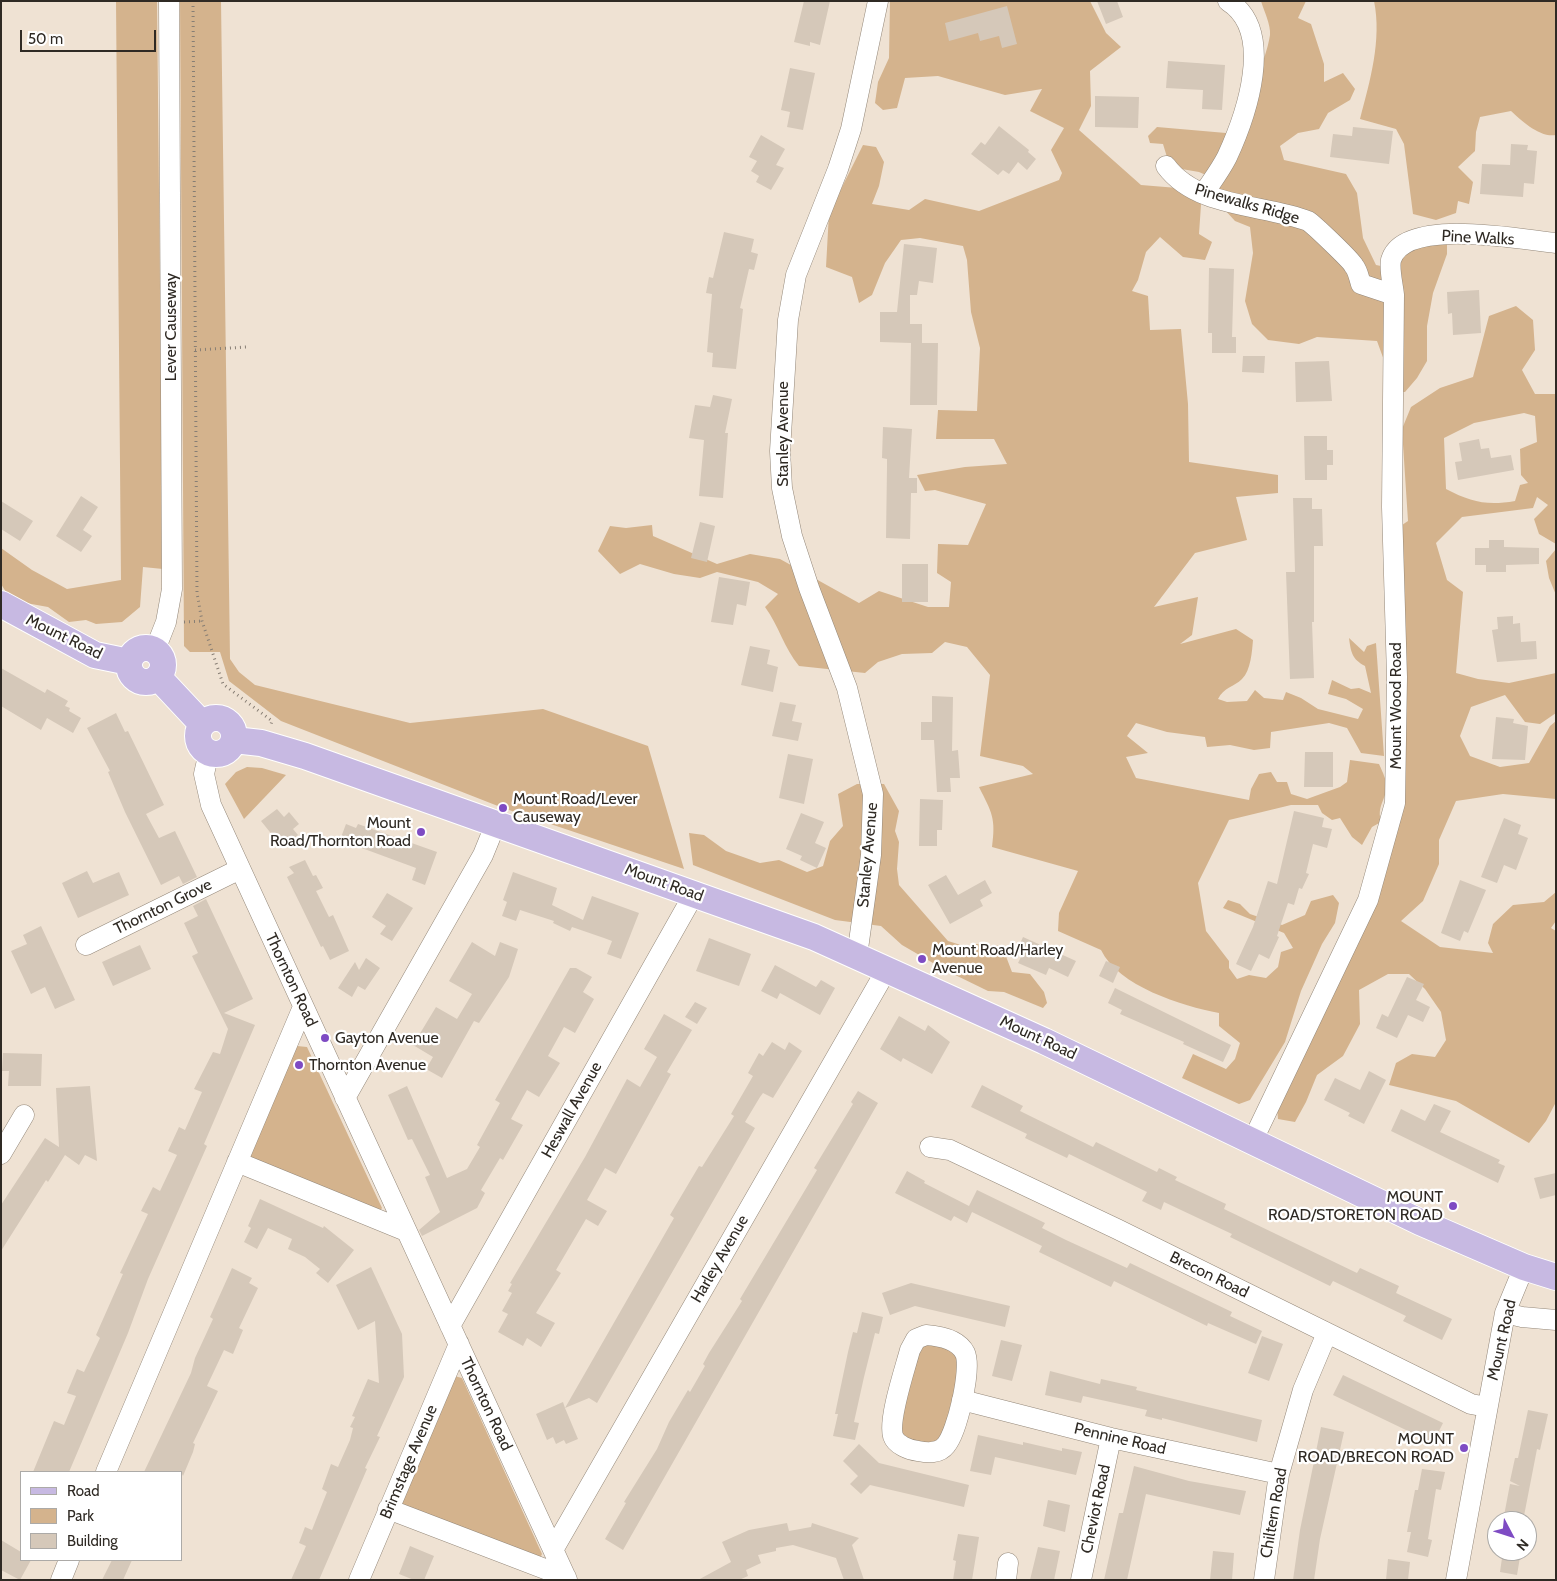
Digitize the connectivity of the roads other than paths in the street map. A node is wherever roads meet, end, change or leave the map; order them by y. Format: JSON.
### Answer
{"nodes":[{"id":1,"x":169,"y":1,"type":"edge"},
{"id":2,"x":878,"y":1,"type":"edge"},
{"id":3,"x":1228,"y":1,"type":"edge"},
{"id":4,"x":1166,"y":166,"type":"dead end"},
{"id":5,"x":1204,"y":193,"type":"junction"},
{"id":6,"x":1556,"y":243,"type":"edge"},
{"id":7,"x":1401,"y":245,"type":"joint"},
{"id":8,"x":1394,"y":295,"type":"junction"},
{"id":9,"x":1,"y":604,"type":"edge"},
{"id":10,"x":155,"y":650,"type":"junction"},
{"id":11,"x":130,"y":662,"type":"junction"},
{"id":12,"x":158,"y":677,"type":"junction"},
{"id":13,"x":202,"y":724,"type":"junction"},
{"id":14,"x":234,"y":740,"type":"junction"},
{"id":15,"x":210,"y":752,"type":"junction"},
{"id":16,"x":496,"y":823,"type":"junction"},
{"id":17,"x":240,"y":869,"type":"junction"},
{"id":18,"x":694,"y":894,"type":"junction"},
{"id":19,"x":86,"y":944,"type":"dead end"},
{"id":20,"x":857,"y":956,"type":"junction"},
{"id":21,"x":887,"y":969,"type":"junction"},
{"id":22,"x":304,"y":1007,"type":"junction"},
{"id":23,"x":345,"y":1098,"type":"junction"},
{"id":24,"x":24,"y":1115,"type":"dead end"},
{"id":25,"x":1253,"y":1140,"type":"junction"},
{"id":26,"x":930,"y":1146,"type":"dead end"},
{"id":27,"x":1,"y":1154,"type":"edge"},
{"id":28,"x":237,"y":1162,"type":"junction"},
{"id":29,"x":406,"y":1231,"type":"junction"},
{"id":30,"x":1524,"y":1267,"type":"junction"},
{"id":31,"x":1556,"y":1277,"type":"edge"},
{"id":32,"x":1505,"y":1313,"type":"junction"},
{"id":33,"x":1556,"y":1320,"type":"edge"},
{"id":34,"x":1327,"y":1334,"type":"junction"},
{"id":35,"x":454,"y":1335,"type":"junction"},
{"id":36,"x":962,"y":1400,"type":"junction"},
{"id":37,"x":1487,"y":1407,"type":"junction"},
{"id":38,"x":1111,"y":1438,"type":"junction"},
{"id":39,"x":106,"y":1471,"type":"edge"},
{"id":40,"x":1279,"y":1474,"type":"junction"},
{"id":41,"x":388,"y":1509,"type":"junction"},
{"id":42,"x":553,"y":1550,"type":"junction"},
{"id":43,"x":70,"y":1561,"type":"edge"},
{"id":44,"x":567,"y":1578,"type":"edge"},
{"id":45,"x":61,"y":1580,"type":"edge"},
{"id":46,"x":358,"y":1580,"type":"edge"},
{"id":47,"x":1081,"y":1580,"type":"edge"},
{"id":48,"x":1264,"y":1580,"type":"edge"},
{"id":49,"x":1456,"y":1580,"type":"edge"}],
"edges":[{"from":1,"to":10,"type":"street","name":"Lever Causeway"},
{"from":2,"to":20,"type":"street","name":"Stanley Avenue"},
{"from":3,"to":5,"type":"street"},
{"from":4,"to":5,"type":"street","name":"Pinewalks Ridge"},
{"from":5,"to":8,"type":"street","name":"Pinewalks Ridge"},
{"from":6,"to":7,"type":"street","name":"Pine Walks"},
{"from":7,"to":8,"type":"street","name":"Mount Wood Road"},
{"from":8,"to":25,"type":"street","name":"Mount Wood Road"},
{"from":9,"to":11,"type":"main road","name":"Mount Road"},
{"from":10,"to":11,"type":"main road"},
{"from":10,"to":12,"type":"main road"},
{"from":11,"to":12,"type":"main road"},
{"from":12,"to":13,"type":"main road"},
{"from":13,"to":14,"type":"main road"},
{"from":13,"to":15,"type":"main road"},
{"from":14,"to":15,"type":"main road"},
{"from":14,"to":16,"type":"main road","name":"Mount Road"},
{"from":15,"to":17,"type":"street","name":"Thornton Road"},
{"from":16,"to":18,"type":"main road","name":"Mount Road"},
{"from":16,"to":23,"type":"street"},
{"from":17,"to":19,"type":"street","name":"Thornton Grove"},
{"from":17,"to":22,"type":"street","name":"Thornton Road"},
{"from":18,"to":20,"type":"main road","name":"Mount Road"},
{"from":18,"to":35,"type":"street","name":"Heswall Avenue"},
{"from":20,"to":21,"type":"main road","name":"Mount Road"},
{"from":21,"to":25,"type":"main road","name":"Mount Road"},
{"from":21,"to":42,"type":"street","name":"Harley Avenue"},
{"from":22,"to":23,"type":"street","name":"Thornton Road"},
{"from":22,"to":28,"type":"street"},
{"from":23,"to":29,"type":"street","name":"Thornton Road"},
{"from":24,"to":27,"type":"street"},
{"from":25,"to":30,"type":"main road","name":"Mount Road"},
{"from":26,"to":34,"type":"street","name":"Brecon Road"},
{"from":28,"to":29,"type":"street"},
{"from":28,"to":39,"type":"street"},
{"from":29,"to":35,"type":"street","name":"Thornton Road"},
{"from":30,"to":31,"type":"main road"},
{"from":30,"to":32,"type":"street","name":"Mount Road"},
{"from":32,"to":33,"type":"street"},
{"from":32,"to":37,"type":"street","name":"Mount Road"},
{"from":34,"to":37,"type":"street","name":"Brecon Road"},
{"from":34,"to":40,"type":"street","name":"Chiltern Road"},
{"from":35,"to":41,"type":"street","name":"Brimstage Avenue"},
{"from":35,"to":42,"type":"street","name":"Thornton Road"},
{"from":36,"to":36,"type":"street"},
{"from":36,"to":38,"type":"street","name":"Pennine Road"},
{"from":37,"to":49,"type":"street","name":"Mount Road"},
{"from":38,"to":40,"type":"street","name":"Pennine Road"},
{"from":38,"to":47,"type":"street","name":"Cheviot Road"},
{"from":40,"to":48,"type":"street","name":"Chiltern Road"},
{"from":41,"to":44,"type":"street","name":"Thornton Road"},
{"from":41,"to":46,"type":"street","name":"Brimstage Avenue"},
{"from":42,"to":44,"type":"street","name":"Thornton Road"},
{"from":43,"to":45,"type":"street"}]}
